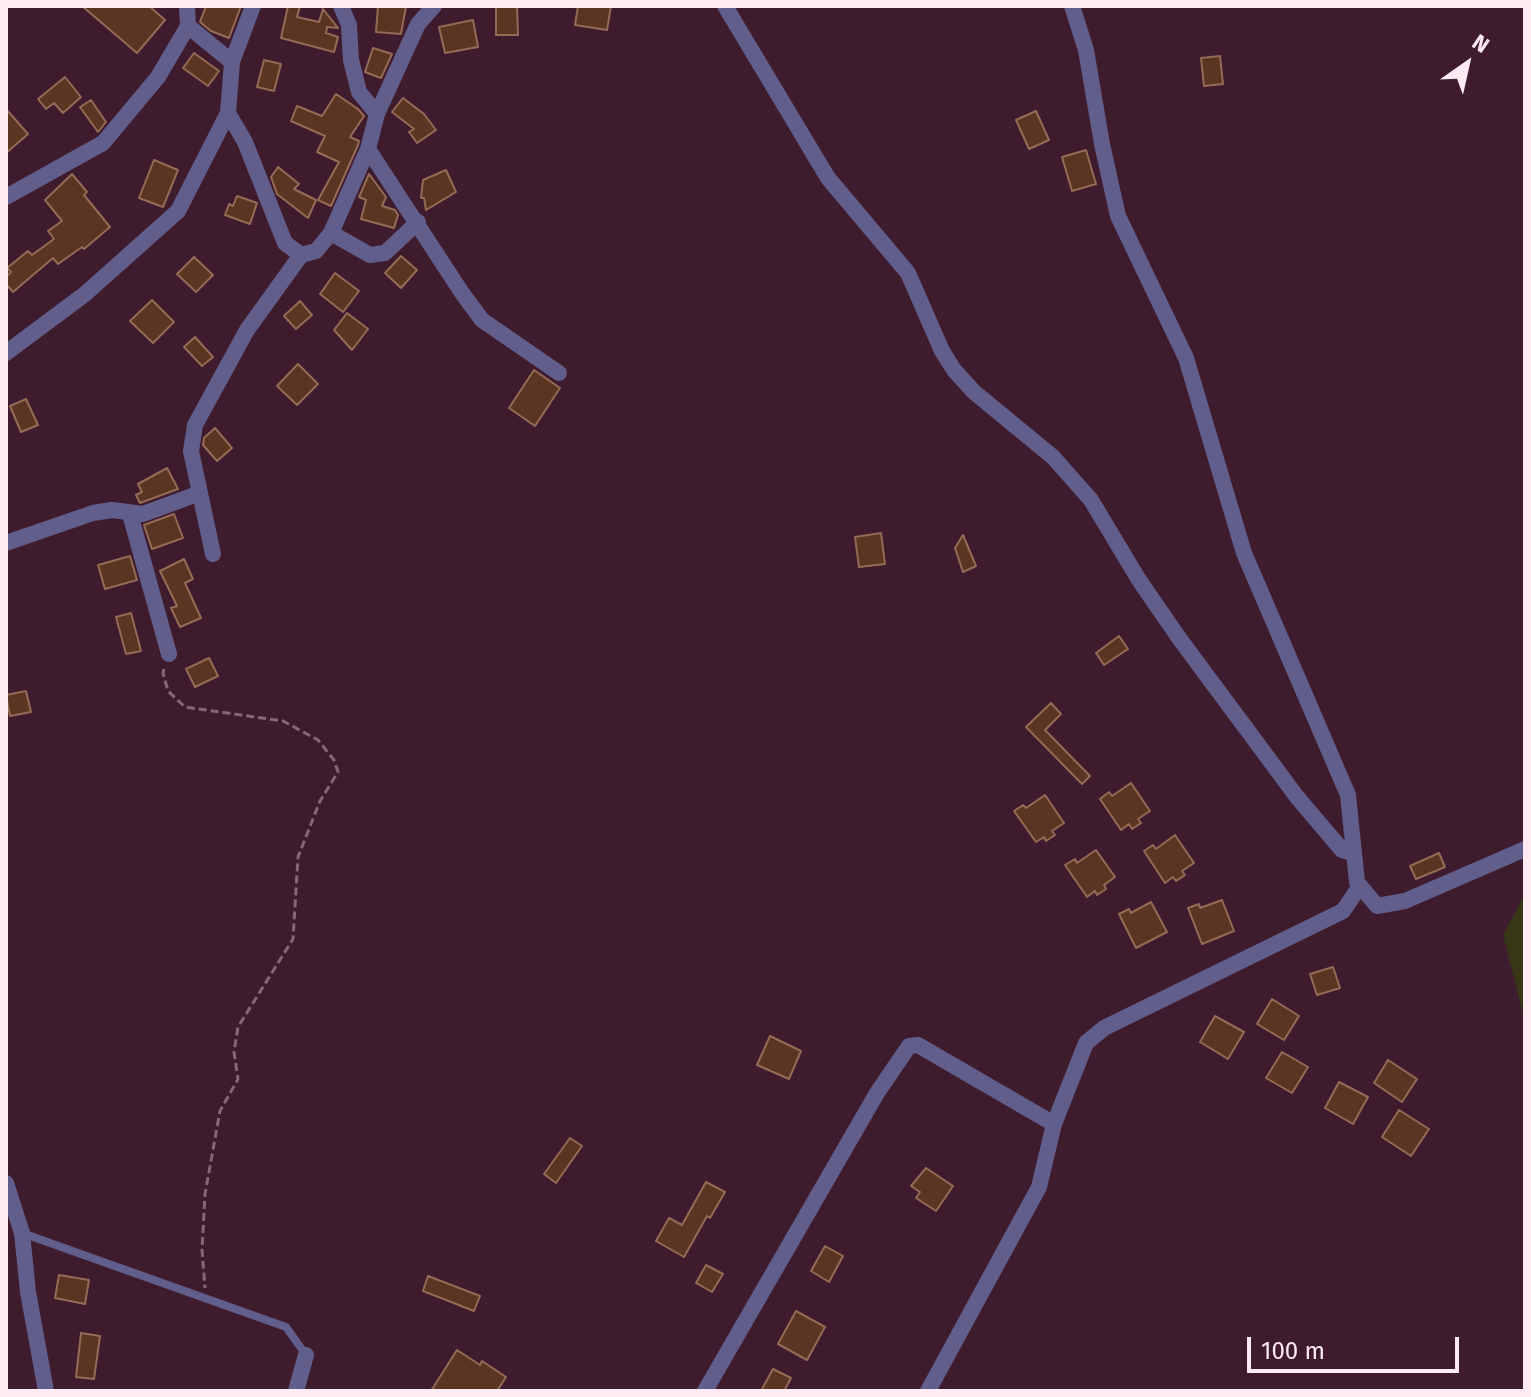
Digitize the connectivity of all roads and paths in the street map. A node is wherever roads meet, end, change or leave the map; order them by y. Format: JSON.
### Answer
{"nodes":[{"id":1,"x":187,"y":6,"type":"edge"},
{"id":2,"x":253,"y":6,"type":"edge"},
{"id":3,"x":341,"y":6,"type":"edge"},
{"id":4,"x":434,"y":6,"type":"edge"},
{"id":5,"x":725,"y":6,"type":"edge"},
{"id":6,"x":1072,"y":6,"type":"edge"},
{"id":7,"x":188,"y":26,"type":"junction"},
{"id":8,"x":232,"y":62,"type":"junction"},
{"id":9,"x":228,"y":113,"type":"junction"},
{"id":10,"x":377,"y":114,"type":"junction"},
{"id":11,"x":368,"y":149,"type":"junction"},
{"id":12,"x":6,"y":197,"type":"edge"},
{"id":13,"x":418,"y":222,"type":"junction"},
{"id":14,"x":331,"y":233,"type":"junction"},
{"id":15,"x":301,"y":255,"type":"junction"},
{"id":16,"x":6,"y":353,"type":"edge"},
{"id":17,"x":559,"y":373,"type":"dead end"},
{"id":18,"x":200,"y":493,"type":"junction"},
{"id":19,"x":130,"y":514,"type":"junction"},
{"id":20,"x":6,"y":543,"type":"edge"},
{"id":21,"x":213,"y":554,"type":"dead end"},
{"id":22,"x":169,"y":654,"type":"joint"},
{"id":23,"x":1525,"y":849,"type":"edge"},
{"id":24,"x":1354,"y":854,"type":"junction"},
{"id":25,"x":1360,"y":886,"type":"junction"},
{"id":26,"x":1377,"y":906,"type":"junction"},
{"id":27,"x":1343,"y":911,"type":"junction"},
{"id":28,"x":1054,"y":1124,"type":"junction"},
{"id":29,"x":6,"y":1183,"type":"edge"},
{"id":30,"x":22,"y":1233,"type":"junction"},
{"id":31,"x":205,"y":1298,"type":"junction"},
{"id":32,"x":306,"y":1355,"type":"joint"},
{"id":33,"x":46,"y":1391,"type":"edge"},
{"id":34,"x":296,"y":1391,"type":"edge"},
{"id":35,"x":705,"y":1391,"type":"edge"},
{"id":36,"x":928,"y":1391,"type":"edge"}],
"edges":[{"from":1,"to":7,"type":"street"},
{"from":2,"to":8,"type":"street"},
{"from":3,"to":10,"type":"street"},
{"from":4,"to":10,"type":"street"},
{"from":5,"to":24,"type":"street"},
{"from":6,"to":24,"type":"street"},
{"from":7,"to":8,"type":"street"},
{"from":7,"to":12,"type":"street"},
{"from":8,"to":9,"type":"street"},
{"from":9,"to":15,"type":"street"},
{"from":9,"to":16,"type":"street"},
{"from":10,"to":11,"type":"street"},
{"from":11,"to":13,"type":"street"},
{"from":11,"to":14,"type":"street"},
{"from":13,"to":14,"type":"street"},
{"from":13,"to":17,"type":"street"},
{"from":14,"to":15,"type":"street"},
{"from":15,"to":18,"type":"street"},
{"from":18,"to":19,"type":"street"},
{"from":18,"to":21,"type":"street"},
{"from":19,"to":20,"type":"street"},
{"from":19,"to":22,"type":"street"},
{"from":22,"to":31,"type":"path"},
{"from":23,"to":26,"type":"street"},
{"from":24,"to":25,"type":"street"},
{"from":25,"to":26,"type":"street"},
{"from":25,"to":27,"type":"street"},
{"from":26,"to":27,"type":"street"},
{"from":27,"to":28,"type":"street"},
{"from":28,"to":35,"type":"street"},
{"from":28,"to":36,"type":"street"},
{"from":29,"to":30,"type":"street"},
{"from":30,"to":31,"type":"lane"},
{"from":30,"to":33,"type":"street"},
{"from":31,"to":32,"type":"lane"},
{"from":32,"to":34,"type":"street"}]}
